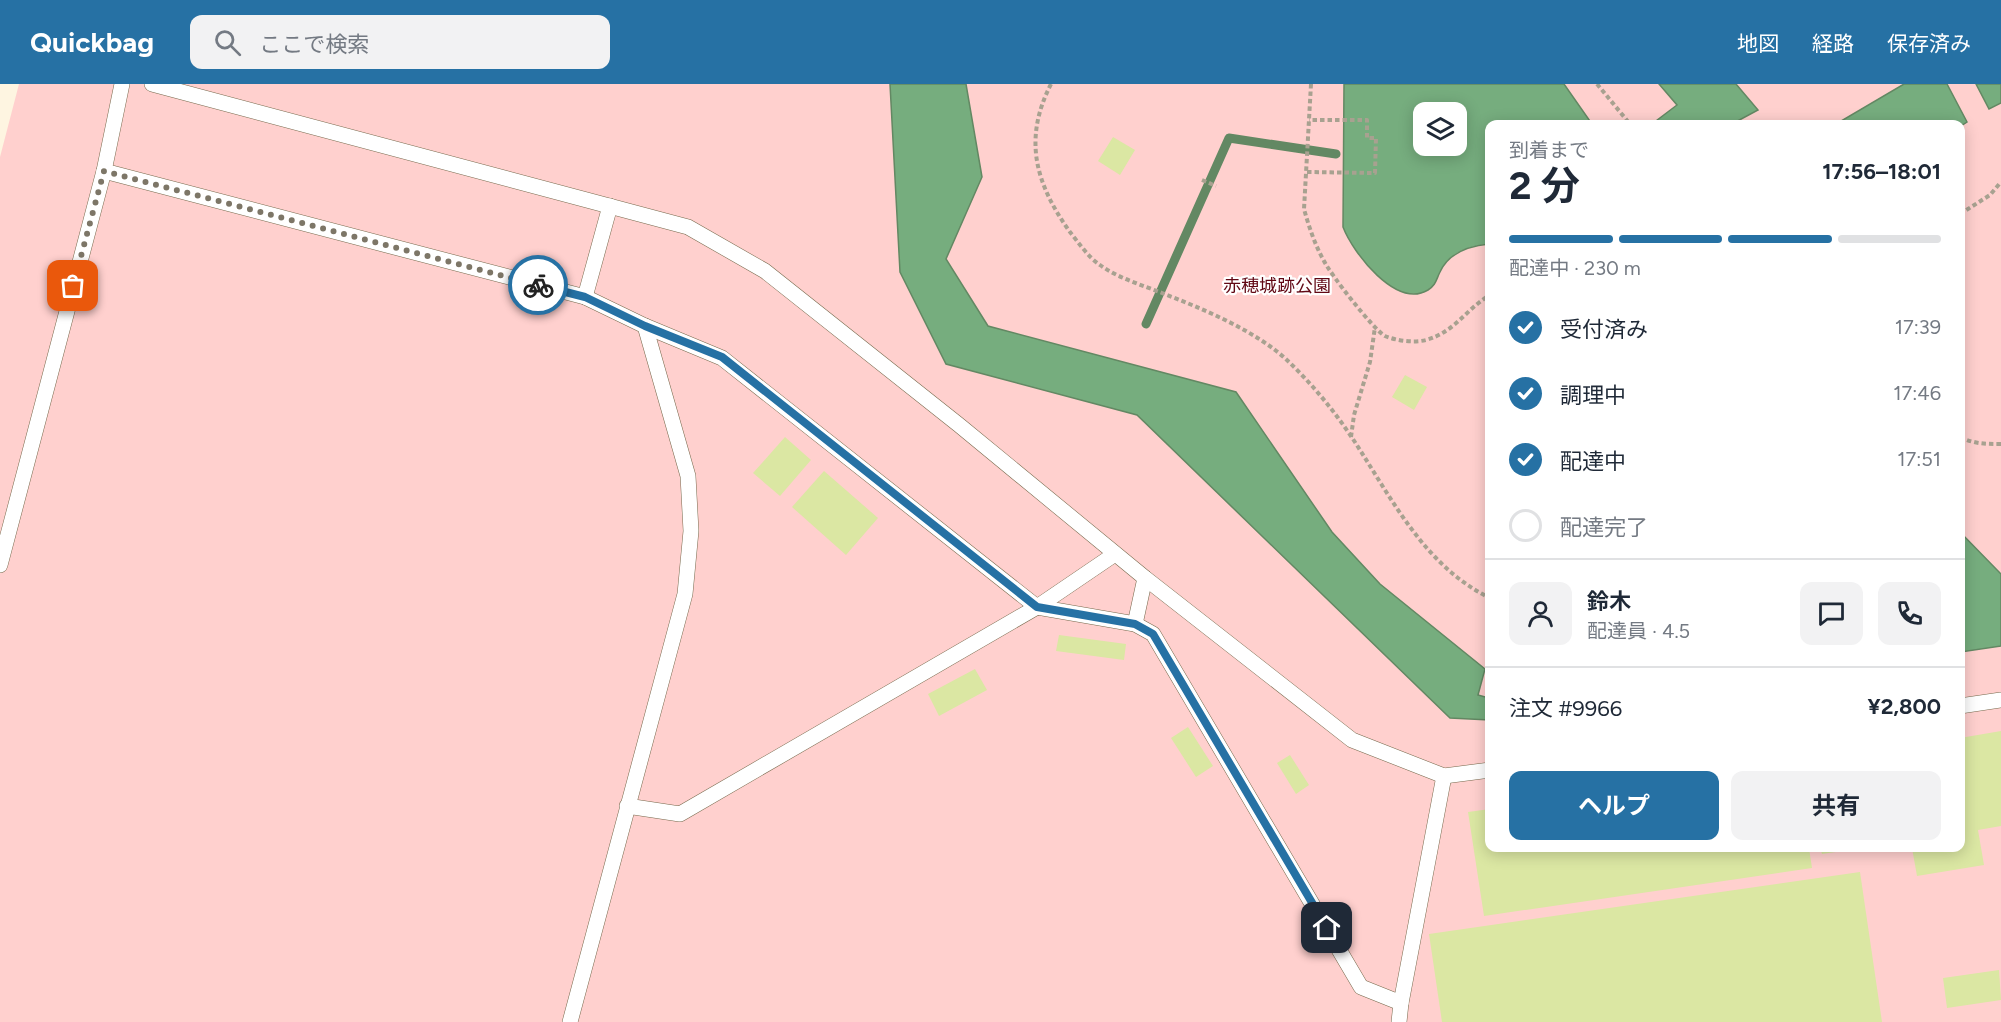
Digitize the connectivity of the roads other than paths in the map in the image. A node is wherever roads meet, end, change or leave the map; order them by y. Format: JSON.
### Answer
{"nodes":[{"id":1,"x":122,"y":84,"type":"edge"},
{"id":2,"x":152,"y":84,"type":"edge"},
{"id":3,"x":104,"y":171,"type":"junction"},
{"id":4,"x":610,"y":206,"type":"junction"},
{"id":5,"x":585,"y":297,"type":"junction"},
{"id":6,"x":645,"y":326,"type":"junction"},
{"id":7,"x":1114,"y":554,"type":"junction"},
{"id":8,"x":0,"y":565,"type":"edge"},
{"id":9,"x":1145,"y":578,"type":"junction"},
{"id":10,"x":1037,"y":607,"type":"junction"},
{"id":11,"x":1135,"y":624,"type":"junction"},
{"id":12,"x":2001,"y":700,"type":"edge"},
{"id":13,"x":1965,"y":705,"type":"edge"},
{"id":14,"x":1485,"y":771,"type":"edge"},
{"id":15,"x":1444,"y":776,"type":"junction"},
{"id":16,"x":627,"y":806,"type":"junction"},
{"id":17,"x":1401,"y":1003,"type":"junction"},
{"id":18,"x":570,"y":1022,"type":"edge"},
{"id":19,"x":1399,"y":1022,"type":"edge"}],
"edges":[{"from":1,"to":3,"type":"lane"},
{"from":2,"to":4,"type":"lane"},
{"from":3,"to":5,"type":"lane"},
{"from":3,"to":8,"type":"lane"},
{"from":4,"to":5,"type":"lane"},
{"from":4,"to":7,"type":"lane"},
{"from":5,"to":6,"type":"lane"},
{"from":6,"to":10,"type":"lane"},
{"from":6,"to":16,"type":"lane"},
{"from":7,"to":9,"type":"lane"},
{"from":7,"to":10,"type":"lane"},
{"from":9,"to":11,"type":"lane"},
{"from":9,"to":15,"type":"lane"},
{"from":10,"to":11,"type":"lane"},
{"from":10,"to":16,"type":"lane"},
{"from":11,"to":17,"type":"lane"},
{"from":12,"to":13,"type":"lane"},
{"from":14,"to":15,"type":"lane"},
{"from":15,"to":17,"type":"lane"},
{"from":16,"to":18,"type":"lane"},
{"from":17,"to":19,"type":"lane"}]}
